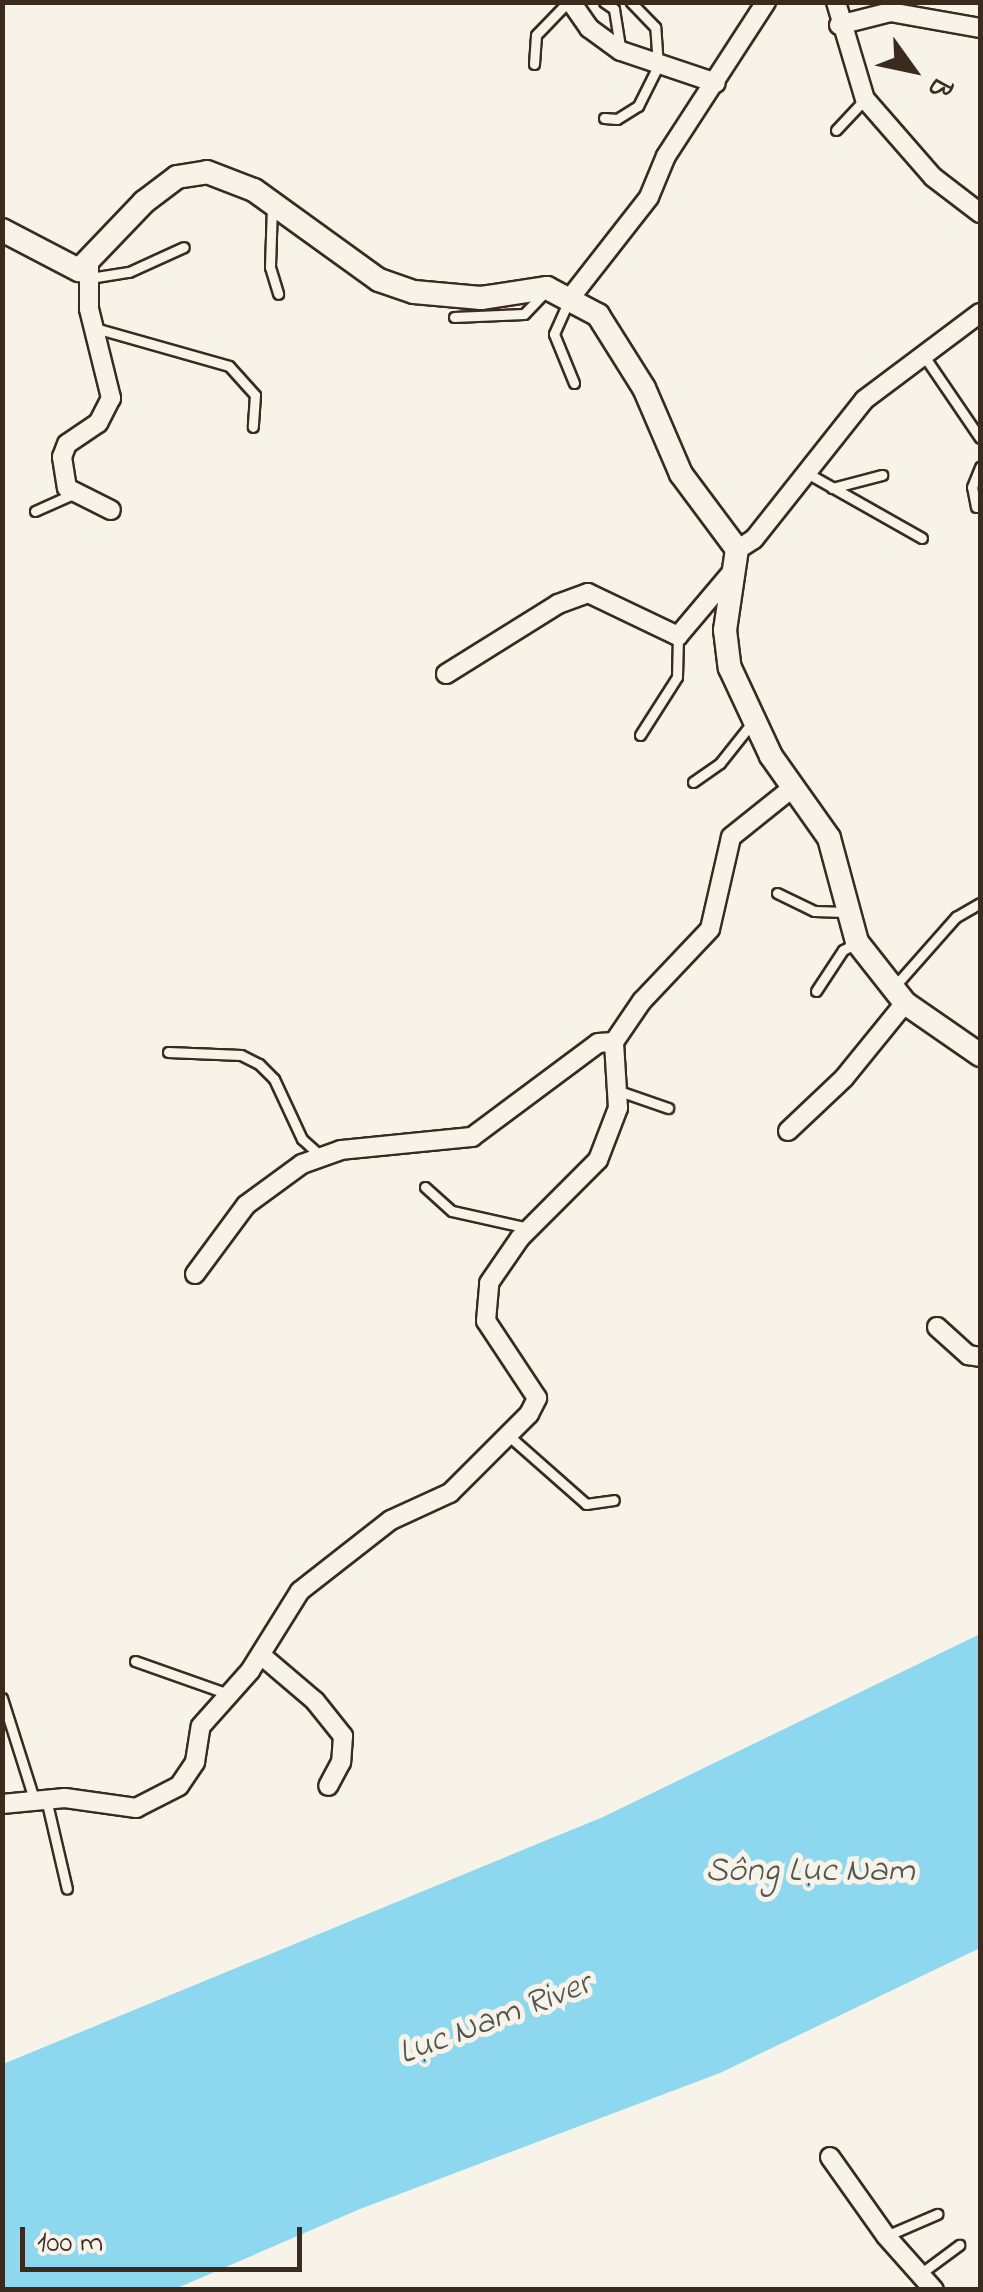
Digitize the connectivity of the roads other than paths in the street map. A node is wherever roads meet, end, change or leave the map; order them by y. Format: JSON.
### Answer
{"nodes":[{"id":1,"x":570,"y":2,"type":"edge"},
{"id":2,"x":604,"y":2,"type":"edge"},
{"id":3,"x":632,"y":2,"type":"edge"},
{"id":4,"x":766,"y":2,"type":"edge"},
{"id":5,"x":836,"y":2,"type":"edge"},
{"id":6,"x":839,"y":25,"type":"junction"},
{"id":7,"x":980,"y":28,"type":"edge"},
{"id":8,"x":621,"y":51,"type":"junction"},
{"id":9,"x":534,"y":64,"type":"dead end"},
{"id":10,"x":658,"y":66,"type":"junction"},
{"id":11,"x":716,"y":84,"type":"junction"},
{"id":12,"x":865,"y":100,"type":"junction"},
{"id":13,"x":604,"y":118,"type":"dead end"},
{"id":14,"x":836,"y":130,"type":"dead end"},
{"id":15,"x":272,"y":203,"type":"junction"},
{"id":16,"x":980,"y":212,"type":"edge"},
{"id":17,"x":2,"y":230,"type":"edge"},
{"id":18,"x":184,"y":247,"type":"dead end"},
{"id":19,"x":89,"y":271,"type":"junction"},
{"id":20,"x":547,"y":288,"type":"junction"},
{"id":21,"x":278,"y":294,"type":"dead end"},
{"id":22,"x":571,"y":297,"type":"junction"},
{"id":23,"x":980,"y":313,"type":"edge"},
{"id":24,"x":454,"y":318,"type":"dead end"},
{"id":25,"x":93,"y":326,"type":"junction"},
{"id":26,"x":922,"y":354,"type":"junction"},
{"id":27,"x":574,"y":383,"type":"dead end"},
{"id":28,"x":253,"y":427,"type":"dead end"},
{"id":29,"x":980,"y":438,"type":"edge"},
{"id":30,"x":980,"y":467,"type":"edge"},
{"id":31,"x":804,"y":471,"type":"junction"},
{"id":32,"x":882,"y":475,"type":"dead end"},
{"id":33,"x":832,"y":488,"type":"junction"},
{"id":34,"x":73,"y":494,"type":"junction"},
{"id":35,"x":976,"y":507,"type":"dead end"},
{"id":36,"x":112,"y":510,"type":"dead end"},
{"id":37,"x":35,"y":511,"type":"dead end"},
{"id":38,"x":922,"y":538,"type":"dead end"},
{"id":39,"x":735,"y":561,"type":"junction"},
{"id":40,"x":678,"y":636,"type":"junction"},
{"id":41,"x":446,"y":674,"type":"dead end"},
{"id":42,"x":754,"y":722,"type":"junction"},
{"id":43,"x":640,"y":735,"type":"dead end"},
{"id":44,"x":692,"y":782,"type":"dead end"},
{"id":45,"x":792,"y":789,"type":"junction"},
{"id":46,"x":777,"y":893,"type":"dead end"},
{"id":47,"x":980,"y":903,"type":"edge"},
{"id":48,"x":846,"y":912,"type":"junction"},
{"id":49,"x":857,"y":942,"type":"junction"},
{"id":50,"x":816,"y":990,"type":"dead end"},
{"id":51,"x":899,"y":995,"type":"junction"},
{"id":52,"x":614,"y":1042,"type":"junction"},
{"id":53,"x":168,"y":1052,"type":"dead end"},
{"id":54,"x":980,"y":1055,"type":"edge"},
{"id":55,"x":618,"y":1091,"type":"junction"},
{"id":56,"x":668,"y":1108,"type":"dead end"},
{"id":57,"x":788,"y":1131,"type":"dead end"},
{"id":58,"x":322,"y":1157,"type":"junction"},
{"id":59,"x":425,"y":1187,"type":"dead end"},
{"id":60,"x":531,"y":1228,"type":"junction"},
{"id":61,"x":194,"y":1274,"type":"dead end"},
{"id":62,"x":937,"y":1328,"type":"dead end"},
{"id":63,"x":980,"y":1356,"type":"edge"},
{"id":64,"x":507,"y":1435,"type":"junction"},
{"id":65,"x":614,"y":1500,"type":"dead end"},
{"id":66,"x":262,"y":1656,"type":"junction"},
{"id":67,"x":134,"y":1661,"type":"dead end"},
{"id":68,"x":228,"y":1694,"type":"junction"},
{"id":69,"x":2,"y":1698,"type":"edge"},
{"id":70,"x":328,"y":1786,"type":"dead end"},
{"id":71,"x":40,"y":1799,"type":"junction"},
{"id":72,"x":2,"y":1804,"type":"edge"},
{"id":73,"x":66,"y":1889,"type":"dead end"},
{"id":74,"x":830,"y":2157,"type":"dead end"},
{"id":75,"x":937,"y":2214,"type":"dead end"},
{"id":76,"x":886,"y":2236,"type":"junction"},
{"id":77,"x":958,"y":2245,"type":"dead end"},
{"id":78,"x":920,"y":2274,"type":"junction"},
{"id":79,"x":934,"y":2290,"type":"edge"}],
"edges":[{"from":1,"to":8,"type":"street"},
{"from":1,"to":9,"type":"lane"},
{"from":2,"to":8,"type":"lane"},
{"from":3,"to":10,"type":"lane"},
{"from":4,"to":11,"type":"street"},
{"from":5,"to":6,"type":"street"},
{"from":6,"to":7,"type":"street"},
{"from":6,"to":12,"type":"street"},
{"from":8,"to":10,"type":"street"},
{"from":10,"to":11,"type":"street"},
{"from":10,"to":13,"type":"lane"},
{"from":11,"to":22,"type":"street"},
{"from":12,"to":14,"type":"lane"},
{"from":12,"to":16,"type":"street"},
{"from":15,"to":19,"type":"street"},
{"from":15,"to":20,"type":"street"},
{"from":15,"to":21,"type":"lane"},
{"from":17,"to":19,"type":"street"},
{"from":18,"to":19,"type":"lane"},
{"from":19,"to":25,"type":"street"},
{"from":20,"to":22,"type":"street"},
{"from":20,"to":24,"type":"lane"},
{"from":22,"to":27,"type":"lane"},
{"from":22,"to":39,"type":"street"},
{"from":23,"to":26,"type":"street"},
{"from":25,"to":28,"type":"lane"},
{"from":25,"to":34,"type":"street"},
{"from":26,"to":29,"type":"lane"},
{"from":26,"to":31,"type":"street"},
{"from":30,"to":35,"type":"lane"},
{"from":31,"to":33,"type":"lane"},
{"from":31,"to":39,"type":"street"},
{"from":32,"to":33,"type":"lane"},
{"from":33,"to":38,"type":"lane"},
{"from":34,"to":36,"type":"street"},
{"from":34,"to":37,"type":"lane"},
{"from":39,"to":40,"type":"street"},
{"from":39,"to":42,"type":"street"},
{"from":40,"to":41,"type":"street"},
{"from":40,"to":43,"type":"lane"},
{"from":42,"to":44,"type":"lane"},
{"from":42,"to":45,"type":"street"},
{"from":45,"to":48,"type":"street"},
{"from":45,"to":52,"type":"street"},
{"from":46,"to":48,"type":"lane"},
{"from":47,"to":51,"type":"lane"},
{"from":48,"to":49,"type":"street"},
{"from":49,"to":50,"type":"lane"},
{"from":49,"to":51,"type":"street"},
{"from":51,"to":54,"type":"street"},
{"from":51,"to":57,"type":"street"},
{"from":52,"to":55,"type":"street"},
{"from":52,"to":58,"type":"street"},
{"from":53,"to":58,"type":"lane"},
{"from":55,"to":56,"type":"lane"},
{"from":55,"to":60,"type":"street"},
{"from":58,"to":61,"type":"street"},
{"from":59,"to":60,"type":"lane"},
{"from":60,"to":64,"type":"street"},
{"from":62,"to":63,"type":"street"},
{"from":64,"to":65,"type":"lane"},
{"from":64,"to":66,"type":"street"},
{"from":66,"to":68,"type":"street"},
{"from":66,"to":70,"type":"street"},
{"from":67,"to":68,"type":"lane"},
{"from":68,"to":71,"type":"street"},
{"from":69,"to":71,"type":"lane"},
{"from":71,"to":72,"type":"street"},
{"from":71,"to":73,"type":"lane"},
{"from":74,"to":76,"type":"street"},
{"from":75,"to":76,"type":"lane"},
{"from":76,"to":78,"type":"street"},
{"from":77,"to":78,"type":"lane"},
{"from":78,"to":79,"type":"street"}]}
